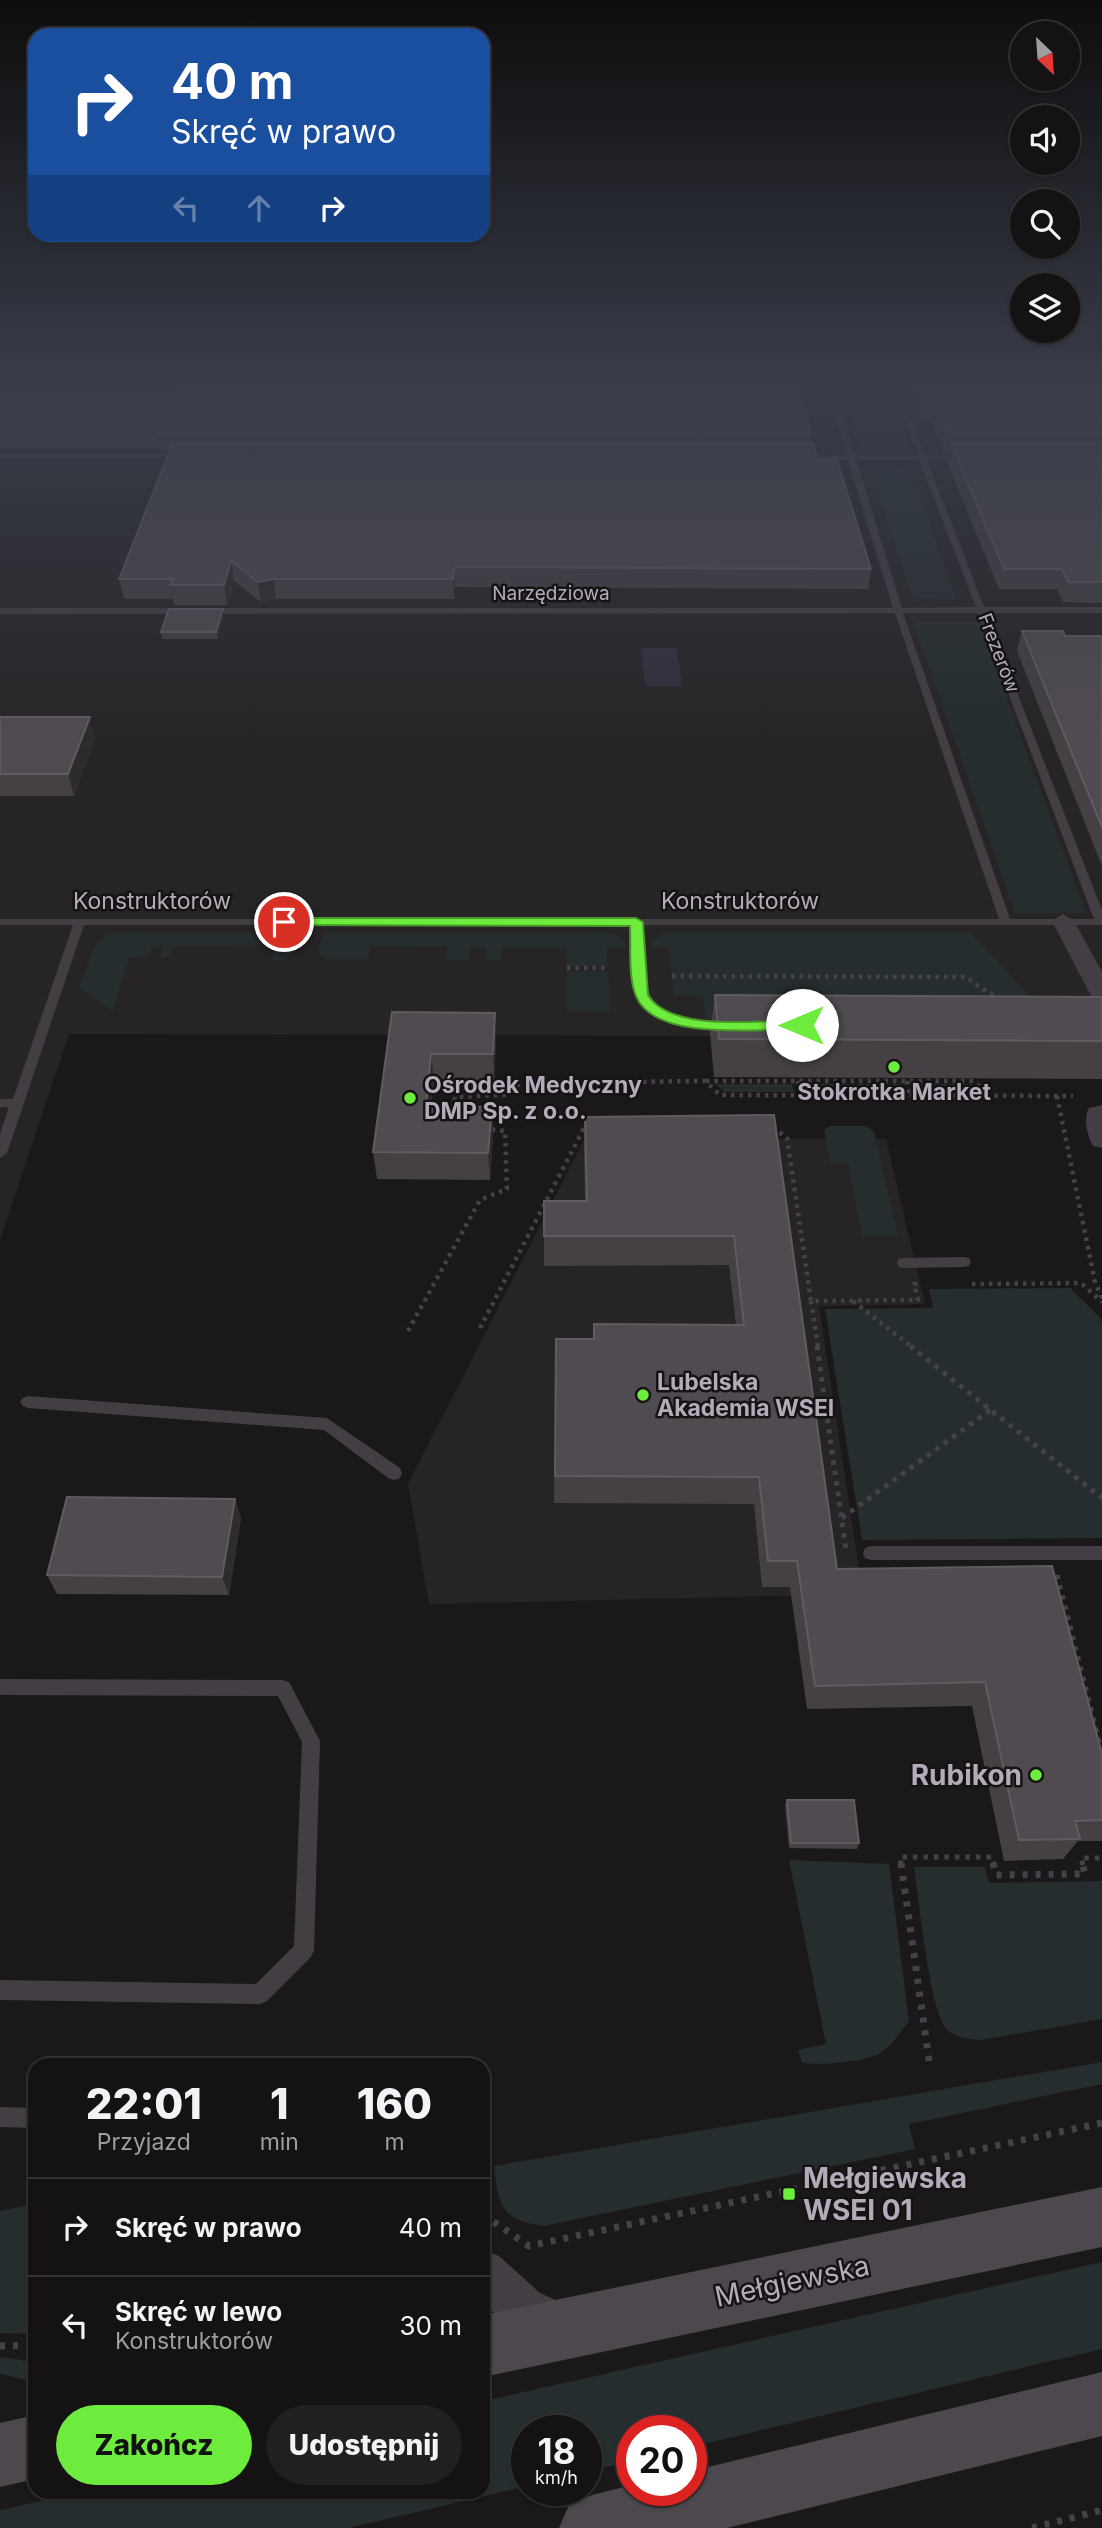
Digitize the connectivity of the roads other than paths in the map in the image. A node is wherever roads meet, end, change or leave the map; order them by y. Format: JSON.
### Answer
{"nodes":[{"id":1,"x":866,"y":502,"type":"edge"},
{"id":2,"x":941,"y":502,"type":"edge"},
{"id":3,"x":898,"y":610,"type":"junction"},
{"id":4,"x":982,"y":610,"type":"junction"},
{"id":5,"x":1102,"y":610,"type":"edge"},
{"id":6,"x":0,"y":611,"type":"edge"},
{"id":7,"x":1063,"y":921,"type":"junction"},
{"id":8,"x":0,"y":922,"type":"edge"},
{"id":9,"x":80,"y":922,"type":"junction"},
{"id":10,"x":636,"y":922,"type":"junction"},
{"id":11,"x":1006,"y":922,"type":"junction"},
{"id":12,"x":1101,"y":922,"type":"edge"},
{"id":13,"x":1102,"y":994,"type":"edge"},
{"id":14,"x":739,"y":1025,"type":"edge"},
{"id":15,"x":0,"y":1103,"type":"edge"},
{"id":16,"x":18,"y":1103,"type":"junction"},
{"id":17,"x":0,"y":1153,"type":"edge"},
{"id":18,"x":964,"y":1262,"type":"dead end"},
{"id":19,"x":904,"y":1263,"type":"dead end"},
{"id":20,"x":28,"y":1402,"type":"dead end"},
{"id":21,"x":394,"y":1473,"type":"dead end"},
{"id":22,"x":871,"y":1553,"type":"dead end"},
{"id":23,"x":1102,"y":1553,"type":"edge"},
{"id":24,"x":0,"y":1687,"type":"edge"},
{"id":25,"x":0,"y":1990,"type":"edge"},
{"id":26,"x":0,"y":2117,"type":"edge"},
{"id":27,"x":28,"y":2118,"type":"edge"},
{"id":28,"x":1102,"y":2217,"type":"edge"},
{"id":29,"x":490,"y":2280,"type":"edge"},
{"id":30,"x":568,"y":2328,"type":"junction"},
{"id":31,"x":490,"y":2345,"type":"edge"},
{"id":32,"x":1102,"y":2404,"type":"edge"},
{"id":33,"x":28,"y":2449,"type":"edge"},
{"id":34,"x":0,"y":2455,"type":"edge"},
{"id":35,"x":592,"y":2528,"type":"edge"}],
"edges":[{"from":1,"to":3,"type":"lane"},
{"from":2,"to":4,"type":"lane","name":"Frezerów"},
{"from":3,"to":4,"type":"lane","name":"Narzędziowa"},
{"from":3,"to":6,"type":"lane","name":"Narzędziowa"},
{"from":3,"to":11,"type":"lane"},
{"from":4,"to":5,"type":"lane","name":"Narzędziowa"},
{"from":4,"to":12,"type":"lane","name":"Frezerów"},
{"from":7,"to":11,"type":"lane","name":"Konstruktorów"},
{"from":7,"to":12,"type":"lane","name":"Konstruktorów"},
{"from":7,"to":13,"type":"street"},
{"from":8,"to":9,"type":"lane","name":"Konstruktorów"},
{"from":9,"to":10,"type":"lane","name":"Konstruktorów"},
{"from":9,"to":16,"type":"lane"},
{"from":10,"to":11,"type":"lane","name":"Konstruktorów"},
{"from":10,"to":14,"type":"lane"},
{"from":15,"to":16,"type":"lane"},
{"from":16,"to":17,"type":"lane"},
{"from":18,"to":19,"type":"lane"},
{"from":20,"to":21,"type":"lane"},
{"from":22,"to":23,"type":"lane"},
{"from":24,"to":25,"type":"lane"},
{"from":26,"to":27,"type":"lane"},
{"from":28,"to":30,"type":"main road","name":"Mełgiewska"},
{"from":29,"to":30,"type":"street"},
{"from":30,"to":31,"type":"main road","name":"Mełgiewska"},
{"from":32,"to":35,"type":"main road"},
{"from":33,"to":34,"type":"main road"}]}
